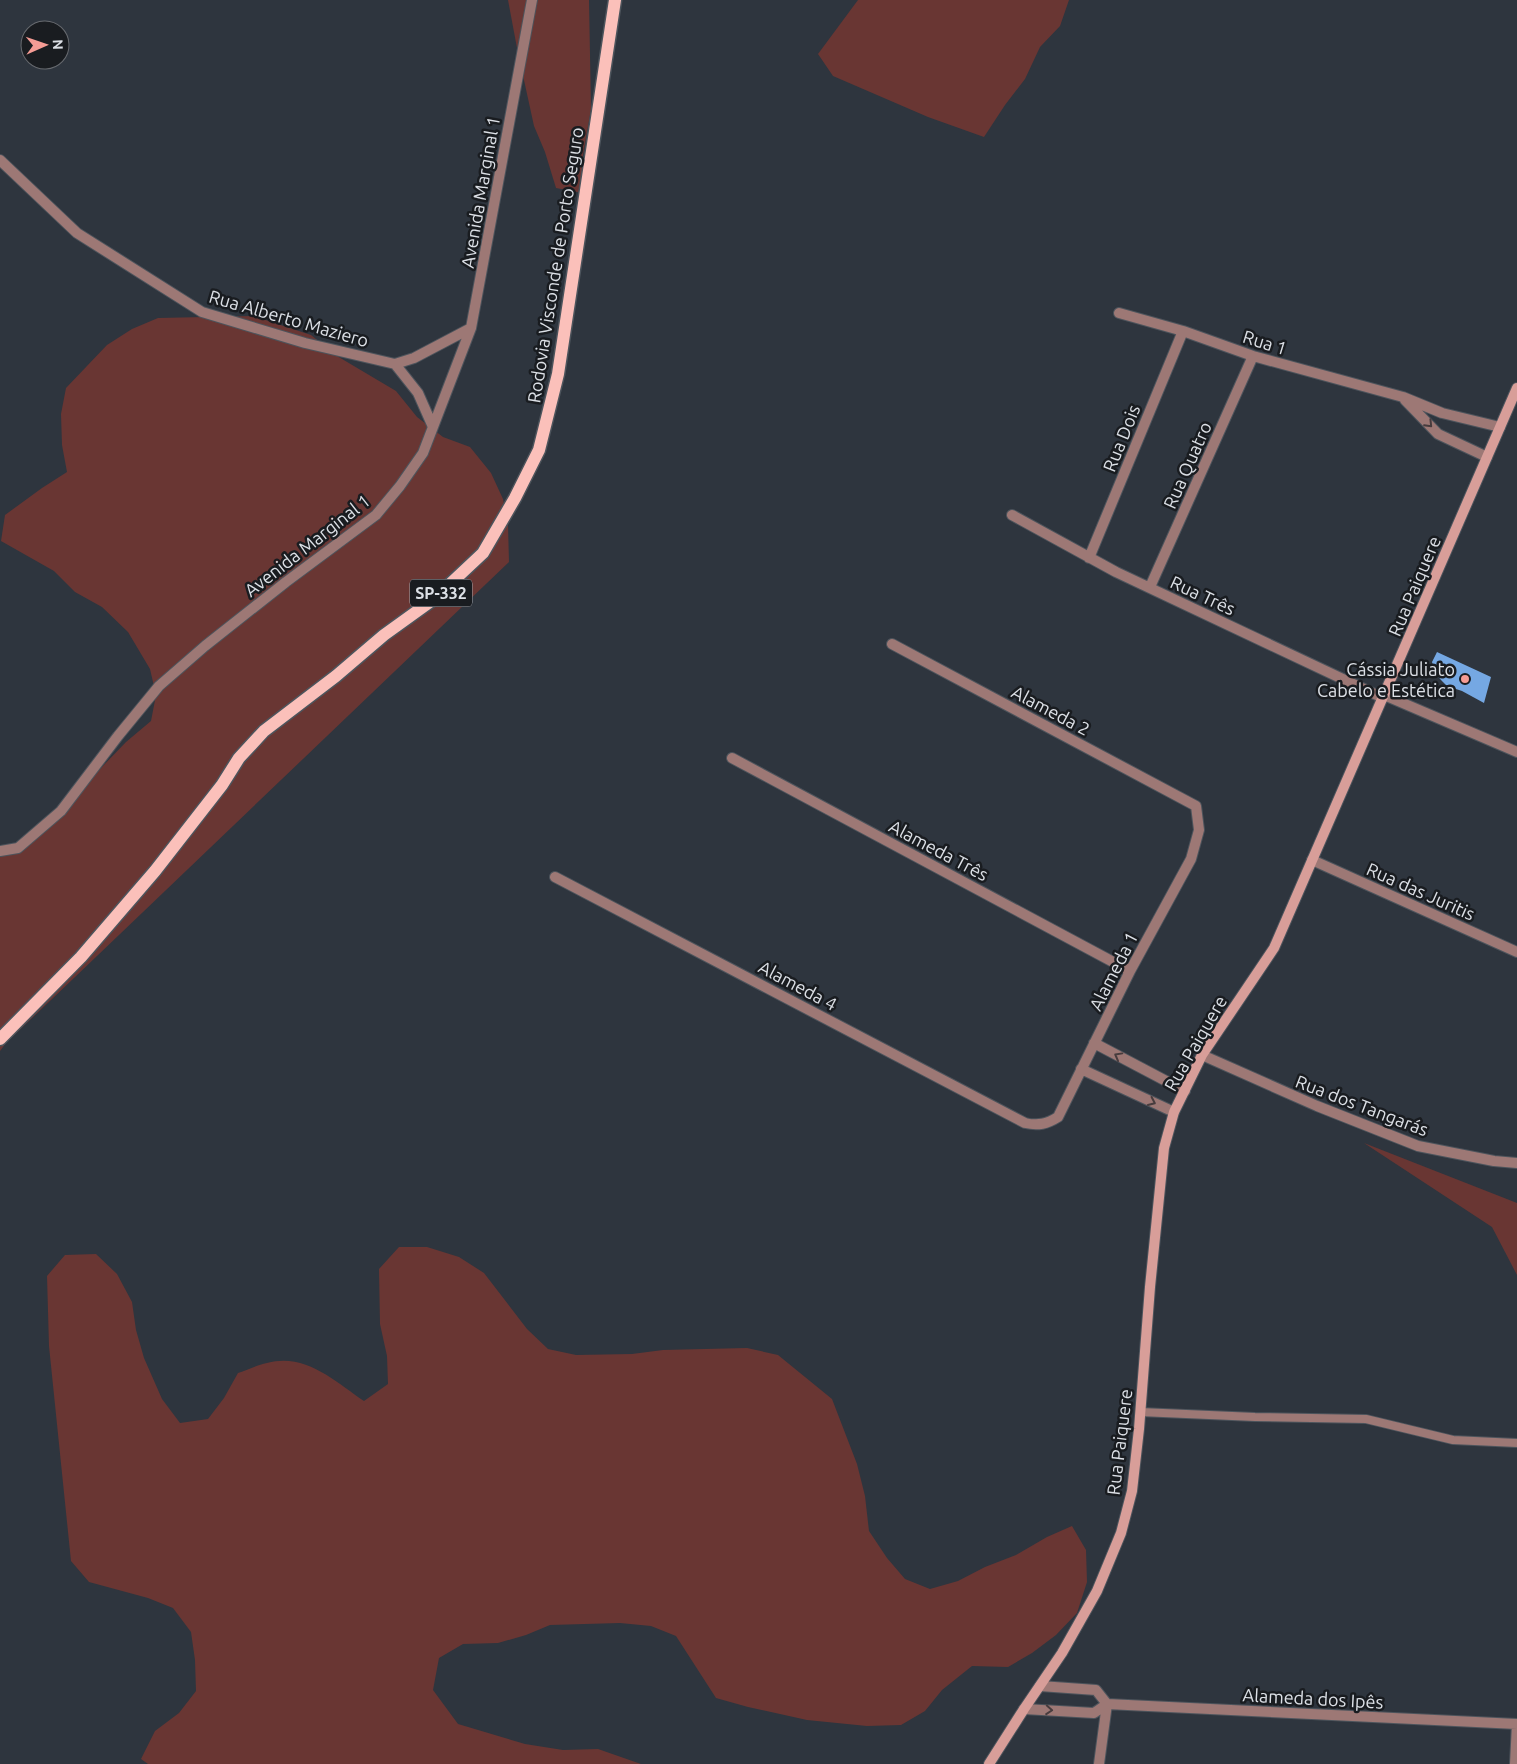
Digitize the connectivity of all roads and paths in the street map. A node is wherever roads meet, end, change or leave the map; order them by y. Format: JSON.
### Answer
{"nodes":[{"id":1,"x":532,"y":0,"type":"edge"},
{"id":2,"x":615,"y":0,"type":"edge"},
{"id":3,"x":0,"y":160,"type":"edge"},
{"id":4,"x":1119,"y":313,"type":"dead end"},
{"id":5,"x":471,"y":328,"type":"junction"},
{"id":6,"x":1183,"y":331,"type":"junction"},
{"id":7,"x":1253,"y":356,"type":"junction"},
{"id":8,"x":395,"y":364,"type":"junction"},
{"id":9,"x":1517,"y":388,"type":"edge"},
{"id":10,"x":1402,"y":397,"type":"junction"},
{"id":11,"x":433,"y":427,"type":"junction"},
{"id":12,"x":1500,"y":427,"type":"junction"},
{"id":13,"x":1487,"y":456,"type":"junction"},
{"id":14,"x":1012,"y":515,"type":"dead end"},
{"id":15,"x":1089,"y":558,"type":"junction"},
{"id":16,"x":1150,"y":587,"type":"junction"},
{"id":17,"x":892,"y":644,"type":"dead end"},
{"id":18,"x":1384,"y":697,"type":"junction"},
{"id":19,"x":1517,"y":752,"type":"edge"},
{"id":20,"x":732,"y":758,"type":"dead end"},
{"id":21,"x":1196,"y":806,"type":"joint"},
{"id":22,"x":0,"y":852,"type":"edge"},
{"id":23,"x":1312,"y":860,"type":"junction"},
{"id":24,"x":555,"y":877,"type":"dead end"},
{"id":25,"x":1517,"y":952,"type":"edge"},
{"id":26,"x":1130,"y":972,"type":"junction"},
{"id":27,"x":0,"y":1039,"type":"edge"},
{"id":28,"x":1094,"y":1043,"type":"junction"},
{"id":29,"x":1202,"y":1055,"type":"junction"},
{"id":30,"x":1082,"y":1070,"type":"junction"},
{"id":31,"x":1185,"y":1091,"type":"junction"},
{"id":32,"x":1174,"y":1112,"type":"junction"},
{"id":33,"x":1026,"y":1122,"type":"joint"},
{"id":34,"x":1517,"y":1163,"type":"edge"},
{"id":35,"x":1140,"y":1412,"type":"junction"},
{"id":36,"x":1517,"y":1443,"type":"edge"},
{"id":37,"x":1040,"y":1686,"type":"junction"},
{"id":38,"x":1107,"y":1704,"type":"junction"},
{"id":39,"x":1024,"y":1709,"type":"junction"},
{"id":40,"x":1517,"y":1724,"type":"edge"},
{"id":41,"x":989,"y":1764,"type":"edge"},
{"id":42,"x":1099,"y":1764,"type":"edge"},
{"id":43,"x":1515,"y":1764,"type":"edge"}],
"edges":[{"from":1,"to":5,"type":"street","name":"Avenida Marginal 1"},
{"from":2,"to":27,"type":"main road","name":"Rodovia Visconde de Porto Seguro","number":"SP-332"},
{"from":3,"to":8,"type":"street","name":"Rua Alberto Maziero"},
{"from":4,"to":6,"type":"street","name":"Rua 1"},
{"from":5,"to":8,"type":"street"},
{"from":5,"to":11,"type":"street","name":"Avenida Marginal 1"},
{"from":6,"to":7,"type":"street","name":"Rua 1"},
{"from":6,"to":15,"type":"street","name":"Rua Dois"},
{"from":7,"to":10,"type":"street","name":"Rua 1"},
{"from":7,"to":16,"type":"street","name":"Rua Quatro"},
{"from":8,"to":11,"type":"street"},
{"from":9,"to":12,"type":"street","name":"Rua Paiquere"},
{"from":10,"to":12,"type":"street","name":"Rua 1"},
{"from":10,"to":13,"type":"street","one_way":true},
{"from":11,"to":22,"type":"street","name":"Avenida Marginal 1"},
{"from":12,"to":13,"type":"street","name":"Rua Paiquere"},
{"from":13,"to":18,"type":"street","name":"Rua Paiquere"},
{"from":14,"to":15,"type":"street","name":"Rua Três"},
{"from":15,"to":16,"type":"street","name":"Rua Três"},
{"from":16,"to":18,"type":"street","name":"Rua Três"},
{"from":17,"to":21,"type":"street","name":"Alameda 2"},
{"from":18,"to":19,"type":"street","name":"Rua Três"},
{"from":18,"to":23,"type":"street","name":"Rua Paiquere"},
{"from":20,"to":26,"type":"street","name":"Alameda Três"},
{"from":21,"to":26,"type":"street","name":"Alameda 1"},
{"from":23,"to":25,"type":"street","name":"Rua das Juritis"},
{"from":23,"to":29,"type":"street","name":"Rua Paiquere"},
{"from":24,"to":33,"type":"street","name":"Alameda 4"},
{"from":26,"to":28,"type":"street","name":"Alameda 1"},
{"from":28,"to":30,"type":"street","name":"Alameda 1"},
{"from":31,"to":28,"type":"street","one_way":true},
{"from":29,"to":31,"type":"street","name":"Rua Paiquere"},
{"from":29,"to":34,"type":"street","name":"Rua dos Tangarás"},
{"from":30,"to":32,"type":"street","one_way":true},
{"from":30,"to":33,"type":"street","name":"Alameda 1"},
{"from":31,"to":32,"type":"street","name":"Rua Paiquere"},
{"from":32,"to":35,"type":"street","name":"Rua Paiquere"},
{"from":35,"to":36,"type":"lane"},
{"from":35,"to":37,"type":"street","name":"Rua Paiquere"},
{"from":37,"to":38,"type":"street"},
{"from":37,"to":39,"type":"street","name":"Rua Paiquere"},
{"from":39,"to":38,"type":"street","one_way":true},
{"from":38,"to":40,"type":"street","name":"Alameda dos Ipês"},
{"from":38,"to":42,"type":"street"},
{"from":39,"to":41,"type":"street","name":"Rua Paiquere"},
{"from":40,"to":43,"type":"street"}]}
